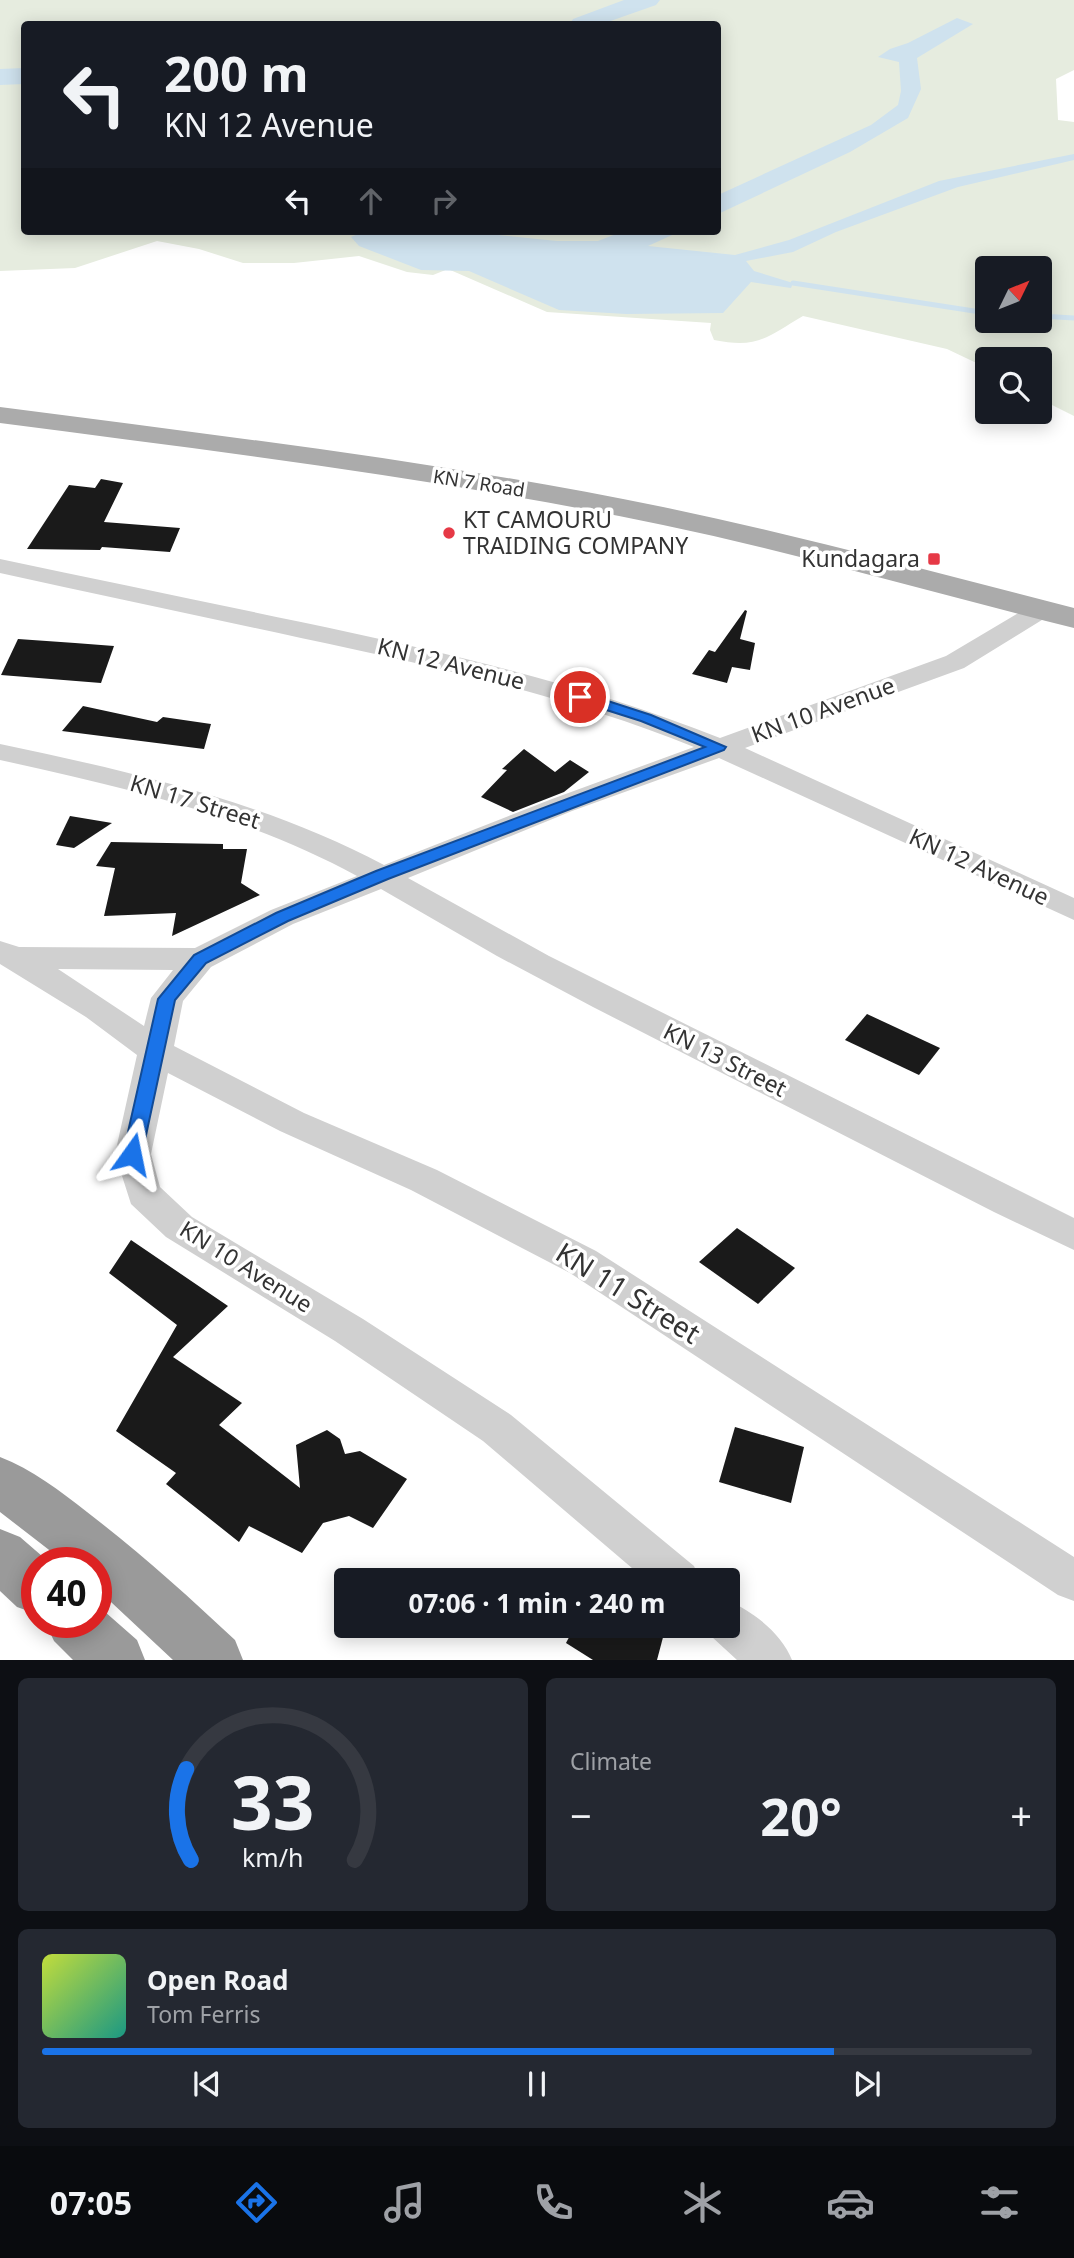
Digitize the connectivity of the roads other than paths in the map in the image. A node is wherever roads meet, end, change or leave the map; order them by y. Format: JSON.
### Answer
{"nodes":[{"id":1,"x":0,"y":415,"type":"edge"},
{"id":2,"x":0,"y":566,"type":"edge"},
{"id":3,"x":1041,"y":610,"type":"junction"},
{"id":4,"x":1074,"y":618,"type":"edge"},
{"id":5,"x":719,"y":747,"type":"junction"},
{"id":6,"x":0,"y":752,"type":"edge"},
{"id":7,"x":382,"y":875,"type":"junction"},
{"id":8,"x":1074,"y":910,"type":"edge"},
{"id":9,"x":8,"y":955,"type":"edge"},
{"id":10,"x":200,"y":959,"type":"junction"},
{"id":11,"x":155,"y":1052,"type":"junction"},
{"id":12,"x":1074,"y":1236,"type":"edge"},
{"id":13,"x":0,"y":1481,"type":"edge"},
{"id":14,"x":0,"y":1555,"type":"edge"},
{"id":15,"x":664,"y":1568,"type":"edge"},
{"id":16,"x":21,"y":1574,"type":"edge"},
{"id":17,"x":1074,"y":1581,"type":"edge"},
{"id":18,"x":740,"y":1633,"type":"edge"},
{"id":19,"x":92,"y":1638,"type":"edge"},
{"id":20,"x":116,"y":1660,"type":"edge"},
{"id":21,"x":214,"y":1660,"type":"edge"},
{"id":22,"x":770,"y":1660,"type":"edge"}],
"edges":[{"from":1,"to":3,"type":"main road","name":"KN 7 Road"},
{"from":2,"to":5,"type":"street","name":"KN 12 Avenue"},
{"from":3,"to":4,"type":"main road","name":"KN 7 Road"},
{"from":3,"to":5,"type":"street","name":"KN 10 Avenue"},
{"from":5,"to":7,"type":"street","name":"KN 10 Avenue"},
{"from":5,"to":8,"type":"street","name":"KN 12 Avenue"},
{"from":6,"to":7,"type":"street","name":"KN 17 Street"},
{"from":7,"to":10,"type":"street","name":"KN 10 Avenue"},
{"from":7,"to":12,"type":"street","name":"KN 13 Street"},
{"from":9,"to":10,"type":"street"},
{"from":9,"to":11,"type":"street","name":"KN 11 Street"},
{"from":10,"to":11,"type":"street","name":"KN 10 Avenue"},
{"from":11,"to":15,"type":"street","name":"KN 10 Avenue"},
{"from":11,"to":17,"type":"street","name":"KN 11 Street"},
{"from":13,"to":21,"type":"highway"},
{"from":14,"to":16,"type":"highway"},
{"from":18,"to":22,"type":"street"},
{"from":19,"to":20,"type":"highway"}]}
